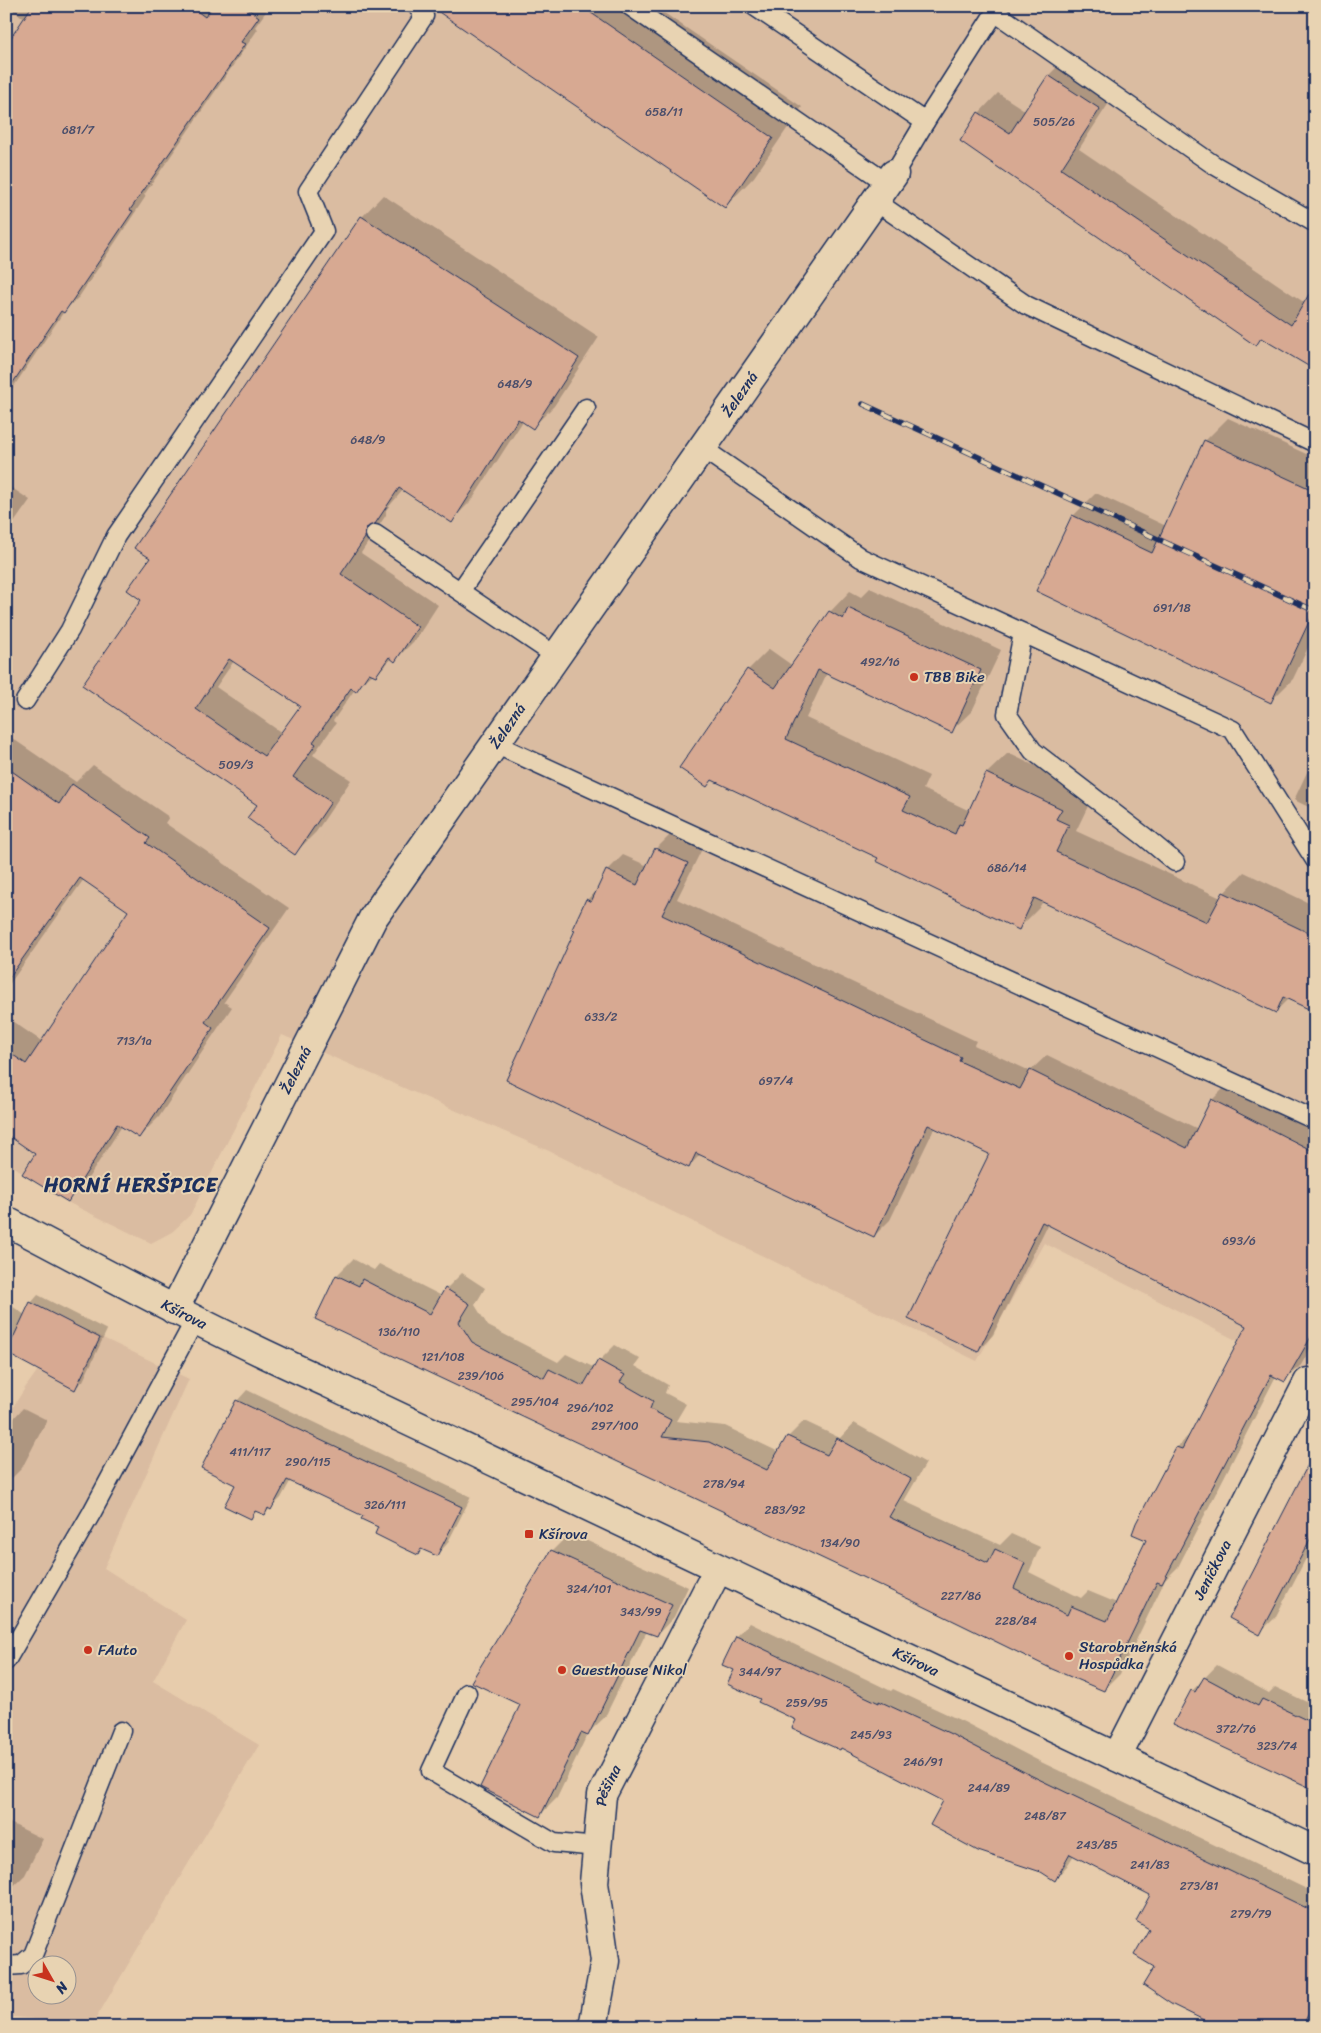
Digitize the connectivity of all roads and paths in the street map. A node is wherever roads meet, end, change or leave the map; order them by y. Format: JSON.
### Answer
{"nodes":[{"id":1,"x":417,"y":6,"type":"edge"},
{"id":2,"x":630,"y":6,"type":"edge"},
{"id":3,"x":754,"y":6,"type":"edge"},
{"id":4,"x":997,"y":9,"type":"edge"},
{"id":5,"x":924,"y":122,"type":"junction"},
{"id":6,"x":885,"y":186,"type":"junction"},
{"id":7,"x":1315,"y":223,"type":"edge"},
{"id":8,"x":586,"y":408,"type":"dead end"},
{"id":9,"x":1315,"y":443,"type":"edge"},
{"id":10,"x":702,"y":448,"type":"junction"},
{"id":11,"x":375,"y":534,"type":"dead end"},
{"id":12,"x":461,"y":590,"type":"junction"},
{"id":13,"x":1023,"y":632,"type":"junction"},
{"id":14,"x":556,"y":656,"type":"junction"},
{"id":15,"x":24,"y":701,"type":"dead end"},
{"id":16,"x":495,"y":744,"type":"junction"},
{"id":17,"x":1315,"y":860,"type":"edge"},
{"id":18,"x":1175,"y":862,"type":"dead end"},
{"id":19,"x":1315,"y":1120,"type":"edge"},
{"id":20,"x":6,"y":1220,"type":"edge"},
{"id":21,"x":184,"y":1315,"type":"junction"},
{"id":22,"x":1308,"y":1382,"type":"dead end"},
{"id":23,"x":718,"y":1569,"type":"junction"},
{"id":24,"x":6,"y":1661,"type":"edge"},
{"id":25,"x":467,"y":1693,"type":"dead end"},
{"id":26,"x":121,"y":1731,"type":"dead end"},
{"id":27,"x":1117,"y":1757,"type":"junction"},
{"id":28,"x":598,"y":1847,"type":"junction"},
{"id":29,"x":1315,"y":1851,"type":"edge"},
{"id":30,"x":6,"y":1966,"type":"edge"},
{"id":31,"x":593,"y":2027,"type":"edge"}],
"edges":[{"from":1,"to":15,"type":"lane"},
{"from":2,"to":6,"type":"lane"},
{"from":3,"to":5,"type":"lane"},
{"from":4,"to":5,"type":"lane"},
{"from":4,"to":7,"type":"lane"},
{"from":5,"to":6,"type":"lane"},
{"from":6,"to":9,"type":"lane"},
{"from":6,"to":10,"type":"street","name":"Železná"},
{"from":8,"to":12,"type":"lane"},
{"from":10,"to":13,"type":"lane"},
{"from":10,"to":14,"type":"street","name":"Železná"},
{"from":11,"to":12,"type":"lane"},
{"from":12,"to":14,"type":"lane"},
{"from":13,"to":17,"type":"lane"},
{"from":13,"to":18,"type":"lane"},
{"from":14,"to":16,"type":"street","name":"Železná"},
{"from":16,"to":19,"type":"lane"},
{"from":16,"to":21,"type":"street","name":"Železná"},
{"from":20,"to":21,"type":"street","name":"Kšírova"},
{"from":21,"to":23,"type":"street","name":"Kšírova"},
{"from":21,"to":24,"type":"lane"},
{"from":22,"to":27,"type":"street","name":"Jeníčkova"},
{"from":23,"to":27,"type":"street","name":"Kšírova"},
{"from":23,"to":28,"type":"street","name":"Pěšina"},
{"from":25,"to":28,"type":"lane"},
{"from":26,"to":30,"type":"lane"},
{"from":27,"to":29,"type":"street","name":"Kšírova"},
{"from":28,"to":31,"type":"street","name":"Pěšina"}]}
